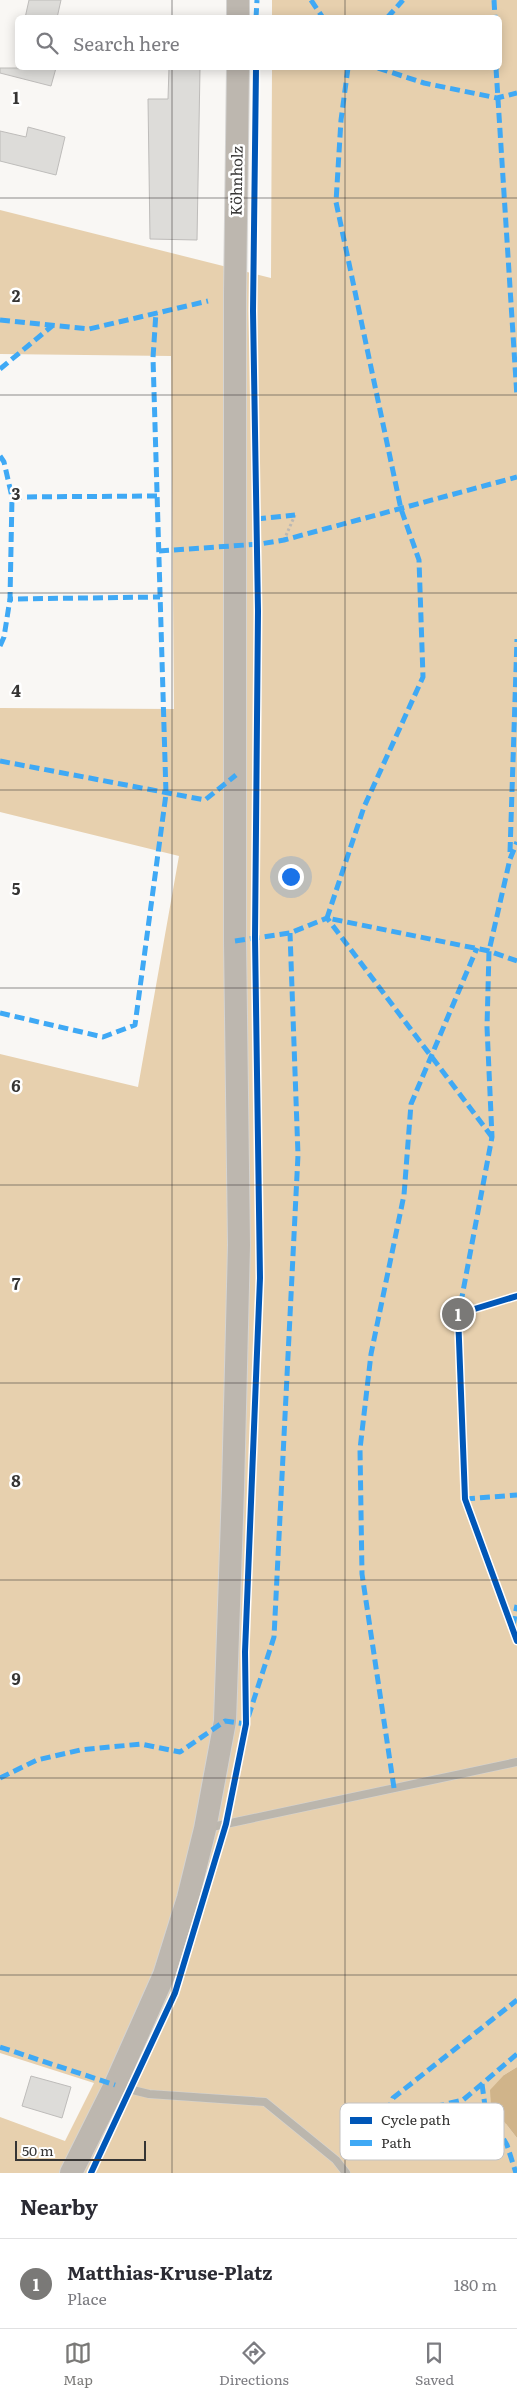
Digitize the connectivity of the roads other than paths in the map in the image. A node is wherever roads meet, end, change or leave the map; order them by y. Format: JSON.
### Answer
{"nodes":[{"id":1,"x":238,"y":0,"type":"edge"},
{"id":2,"x":238,"y":15,"type":"edge"},
{"id":3,"x":238,"y":70,"type":"edge"},
{"id":4,"x":517,"y":1762,"type":"edge"},
{"id":5,"x":205,"y":1829,"type":"junction"},
{"id":6,"x":115,"y":2085,"type":"junction"},
{"id":7,"x":71,"y":2173,"type":"edge"},
{"id":8,"x":346,"y":2173,"type":"edge"}],
"edges":[{"from":1,"to":2,"type":"main road"},
{"from":3,"to":5,"type":"main road","name":"Köhnholz"},
{"from":4,"to":5,"type":"lane"},
{"from":5,"to":6,"type":"main road","name":"Köhnholz"},
{"from":6,"to":7,"type":"main road","name":"Köhnholz"},
{"from":6,"to":8,"type":"lane"}]}
